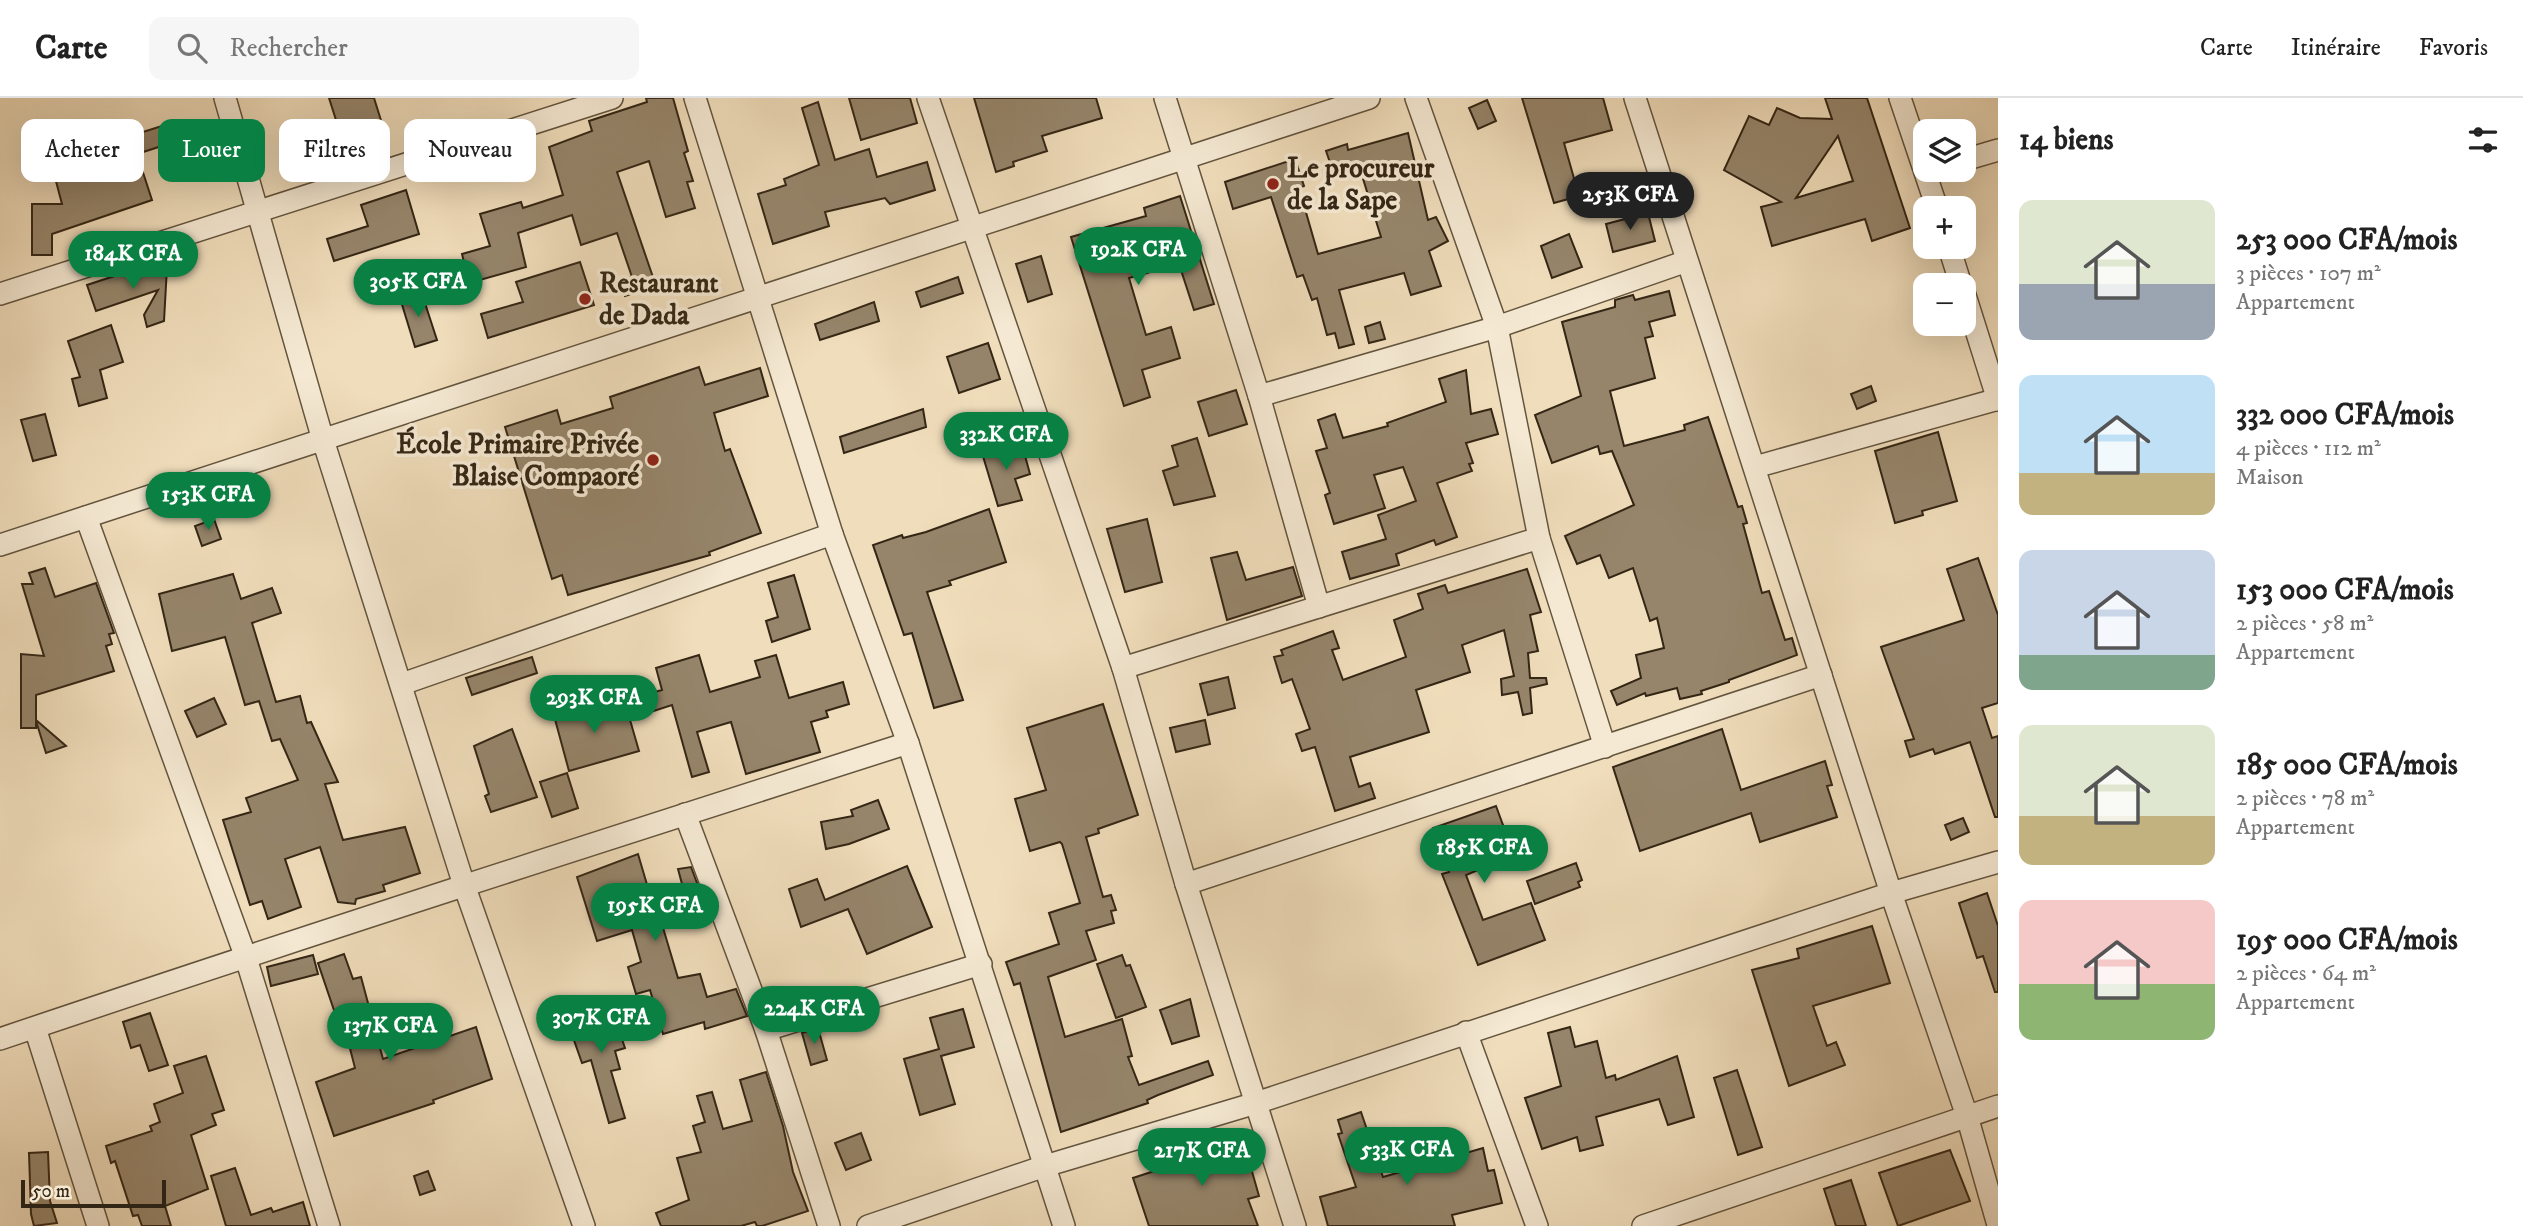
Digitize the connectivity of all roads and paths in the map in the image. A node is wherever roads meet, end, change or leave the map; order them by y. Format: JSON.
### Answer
{"nodes":[{"id":1,"x":225,"y":98,"type":"edge"},
{"id":2,"x":612,"y":98,"type":"edge"},
{"id":3,"x":695,"y":98,"type":"edge"},
{"id":4,"x":928,"y":98,"type":"edge"},
{"id":5,"x":1165,"y":98,"type":"edge"},
{"id":6,"x":1369,"y":98,"type":"edge"},
{"id":7,"x":1416,"y":98,"type":"edge"},
{"id":8,"x":1635,"y":98,"type":"edge"},
{"id":9,"x":1900,"y":98,"type":"edge"},
{"id":10,"x":1913,"y":132,"type":"edge"},
{"id":11,"x":1998,"y":149,"type":"edge"},
{"id":12,"x":1976,"y":156,"type":"edge"},
{"id":13,"x":1185,"y":158,"type":"junction"},
{"id":14,"x":258,"y":214,"type":"junction"},
{"id":15,"x":972,"y":228,"type":"junction"},
{"id":16,"x":1687,"y":261,"type":"junction"},
{"id":17,"x":0,"y":294,"type":"edge"},
{"id":18,"x":758,"y":298,"type":"junction"},
{"id":19,"x":1497,"y":327,"type":"junction"},
{"id":20,"x":1976,"y":330,"type":"edge"},
{"id":21,"x":1259,"y":396,"type":"junction"},
{"id":22,"x":1998,"y":400,"type":"edge"},
{"id":23,"x":323,"y":440,"type":"junction"},
{"id":24,"x":1755,"y":467,"type":"junction"},
{"id":25,"x":86,"y":517,"type":"junction"},
{"id":26,"x":831,"y":534,"type":"junction"},
{"id":27,"x":1539,"y":538,"type":"junction"},
{"id":28,"x":0,"y":545,"type":"edge"},
{"id":29,"x":1319,"y":607,"type":"junction"},
{"id":30,"x":1123,"y":668,"type":"junction"},
{"id":31,"x":1821,"y":675,"type":"junction"},
{"id":32,"x":402,"y":684,"type":"junction"},
{"id":33,"x":908,"y":743,"type":"junction"},
{"id":34,"x":1605,"y":747,"type":"junction"},
{"id":35,"x":685,"y":814,"type":"junction"},
{"id":36,"x":1998,"y":862,"type":"edge"},
{"id":37,"x":1186,"y":884,"type":"junction"},
{"id":38,"x":464,"y":885,"type":"junction"},
{"id":39,"x":1891,"y":893,"type":"junction"},
{"id":40,"x":245,"y":955,"type":"junction"},
{"id":41,"x":981,"y":964,"type":"junction"},
{"id":42,"x":35,"y":1028,"type":"junction"},
{"id":43,"x":766,"y":1030,"type":"junction"},
{"id":44,"x":1466,"y":1032,"type":"junction"},
{"id":45,"x":0,"y":1039,"type":"edge"},
{"id":46,"x":1256,"y":1102,"type":"junction"},
{"id":47,"x":1998,"y":1107,"type":"edge"},
{"id":48,"x":1966,"y":1116,"type":"junction"},
{"id":49,"x":1045,"y":1166,"type":"junction"},
{"id":50,"x":913,"y":1219,"type":"edge"},
{"id":51,"x":1998,"y":1225,"type":"edge"},
{"id":52,"x":98,"y":1226,"type":"edge"},
{"id":53,"x":329,"y":1226,"type":"edge"},
{"id":54,"x":584,"y":1226,"type":"edge"},
{"id":55,"x":829,"y":1226,"type":"edge"},
{"id":56,"x":868,"y":1226,"type":"edge"},
{"id":57,"x":1064,"y":1226,"type":"edge"},
{"id":58,"x":1295,"y":1226,"type":"edge"},
{"id":59,"x":1537,"y":1226,"type":"edge"},
{"id":60,"x":1643,"y":1226,"type":"edge"}],
"edges":[{"from":1,"to":14,"type":"street"},
{"from":2,"to":14,"type":"street"},
{"from":3,"to":18,"type":"street"},
{"from":4,"to":15,"type":"street"},
{"from":5,"to":13,"type":"street"},
{"from":6,"to":13,"type":"street"},
{"from":7,"to":19,"type":"street"},
{"from":8,"to":16,"type":"street"},
{"from":9,"to":10,"type":"street"},
{"from":11,"to":12,"type":"street"},
{"from":13,"to":15,"type":"street"},
{"from":13,"to":21,"type":"street"},
{"from":14,"to":17,"type":"street"},
{"from":14,"to":23,"type":"street"},
{"from":15,"to":18,"type":"street"},
{"from":15,"to":30,"type":"street"},
{"from":16,"to":19,"type":"street"},
{"from":16,"to":24,"type":"street"},
{"from":18,"to":23,"type":"street"},
{"from":18,"to":26,"type":"street"},
{"from":19,"to":21,"type":"street"},
{"from":19,"to":27,"type":"street"},
{"from":20,"to":22,"type":"street"},
{"from":21,"to":29,"type":"street"},
{"from":22,"to":24,"type":"street"},
{"from":23,"to":25,"type":"street"},
{"from":23,"to":32,"type":"street"},
{"from":24,"to":31,"type":"street"},
{"from":25,"to":28,"type":"street"},
{"from":25,"to":40,"type":"street"},
{"from":26,"to":32,"type":"street"},
{"from":26,"to":33,"type":"street"},
{"from":27,"to":29,"type":"street"},
{"from":27,"to":34,"type":"street"},
{"from":29,"to":30,"type":"street"},
{"from":30,"to":37,"type":"street"},
{"from":31,"to":34,"type":"street"},
{"from":31,"to":39,"type":"street"},
{"from":32,"to":38,"type":"street"},
{"from":33,"to":35,"type":"street"},
{"from":33,"to":41,"type":"street"},
{"from":34,"to":37,"type":"street"},
{"from":35,"to":38,"type":"street"},
{"from":35,"to":43,"type":"street"},
{"from":36,"to":39,"type":"street"},
{"from":37,"to":46,"type":"street"},
{"from":38,"to":40,"type":"street"},
{"from":38,"to":54,"type":"street"},
{"from":39,"to":44,"type":"street"},
{"from":39,"to":48,"type":"street"},
{"from":40,"to":42,"type":"street"},
{"from":40,"to":53,"type":"street"},
{"from":41,"to":43,"type":"street"},
{"from":41,"to":49,"type":"street"},
{"from":42,"to":45,"type":"street"},
{"from":42,"to":52,"type":"street"},
{"from":43,"to":55,"type":"street"},
{"from":44,"to":46,"type":"street"},
{"from":44,"to":59,"type":"street"},
{"from":46,"to":49,"type":"street"},
{"from":46,"to":58,"type":"street"},
{"from":47,"to":48,"type":"street"},
{"from":48,"to":51,"type":"street"},
{"from":48,"to":60,"type":"street"},
{"from":49,"to":50,"type":"street"},
{"from":49,"to":57,"type":"street"},
{"from":50,"to":56,"type":"street"}]}
